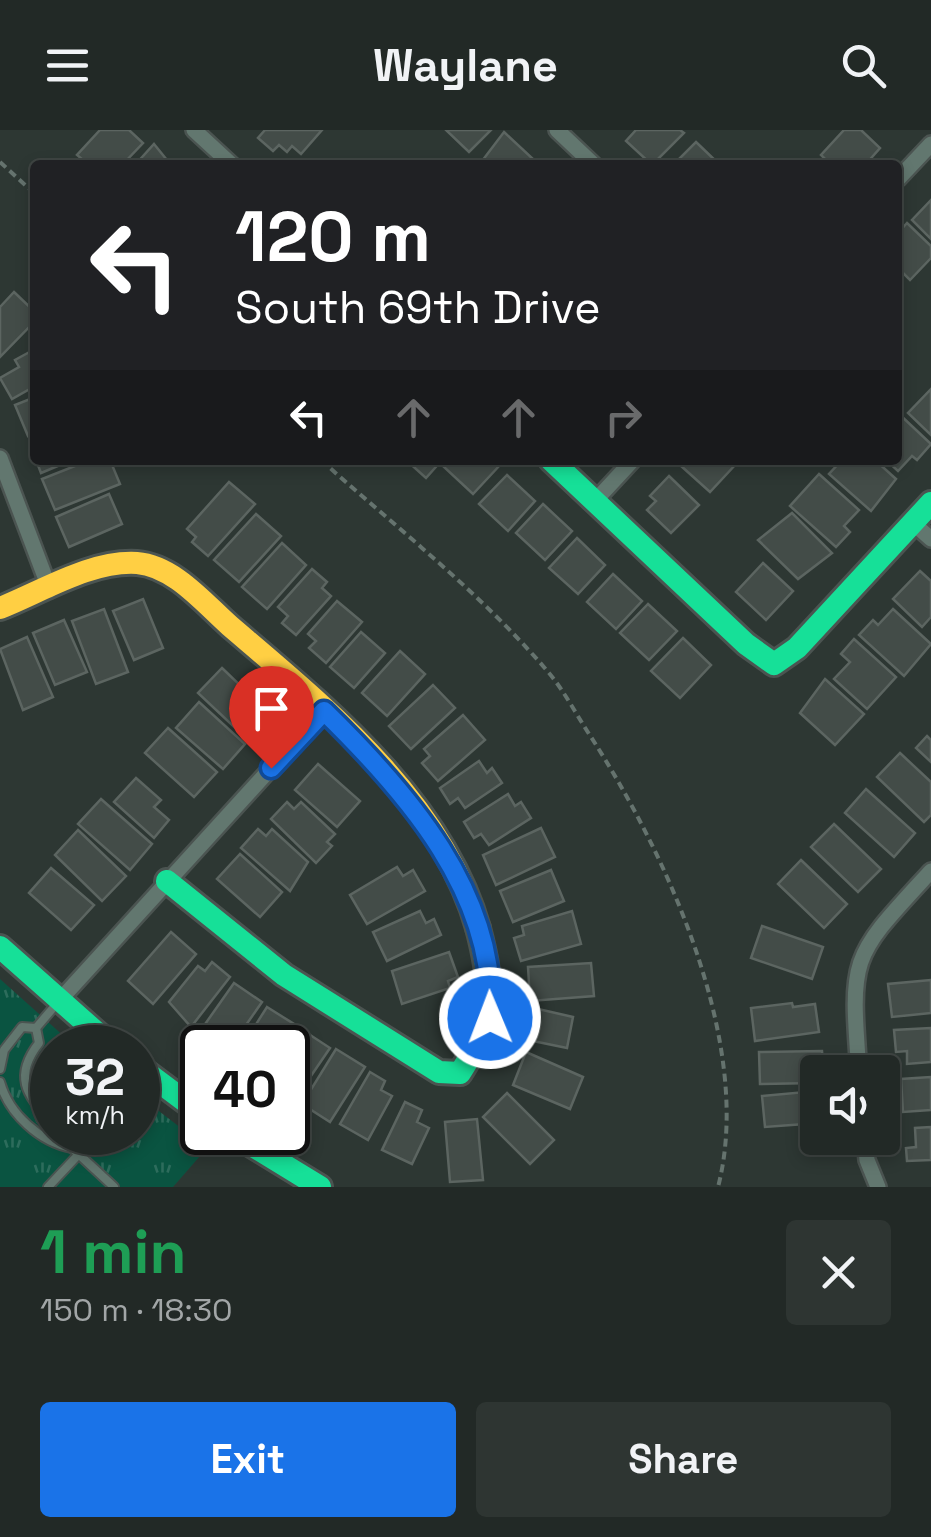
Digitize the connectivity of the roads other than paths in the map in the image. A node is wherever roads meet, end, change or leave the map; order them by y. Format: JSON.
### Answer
{"nodes":[{"id":1,"x":194,"y":130,"type":"edge"},
{"id":2,"x":556,"y":130,"type":"edge"},
{"id":3,"x":919,"y":130,"type":"edge"},
{"id":4,"x":931,"y":142,"type":"edge"},
{"id":5,"x":227,"y":160,"type":"edge"},
{"id":6,"x":589,"y":160,"type":"edge"},
{"id":7,"x":902,"y":175,"type":"edge"},
{"id":8,"x":0,"y":458,"type":"edge"},
{"id":9,"x":556,"y":465,"type":"edge"},
{"id":10,"x":628,"y":465,"type":"edge"},
{"id":11,"x":595,"y":500,"type":"junction"},
{"id":12,"x":931,"y":504,"type":"edge"},
{"id":13,"x":913,"y":522,"type":"junction"},
{"id":14,"x":931,"y":539,"type":"edge"},
{"id":15,"x":50,"y":590,"type":"junction"},
{"id":16,"x":0,"y":608,"type":"edge"},
{"id":17,"x":324,"y":711,"type":"junction"},
{"id":18,"x":931,"y":872,"type":"edge"},
{"id":19,"x":167,"y":881,"type":"junction"},
{"id":20,"x":0,"y":947,"type":"edge"},
{"id":21,"x":59,"y":1001,"type":"junction"},
{"id":22,"x":39,"y":1025,"type":"edge"},
{"id":23,"x":87,"y":1025,"type":"edge"},
{"id":24,"x":30,"y":1028,"type":"edge"},
{"id":25,"x":30,"y":1054,"type":"edge"},
{"id":26,"x":859,"y":1055,"type":"edge"},
{"id":27,"x":0,"y":1069,"type":"edge"},
{"id":28,"x":0,"y":1082,"type":"edge"},
{"id":29,"x":30,"y":1100,"type":"edge"},
{"id":30,"x":30,"y":1126,"type":"edge"},
{"id":31,"x":72,"y":1155,"type":"edge"},
{"id":32,"x":79,"y":1155,"type":"edge"},
{"id":33,"x":268,"y":1155,"type":"edge"},
{"id":34,"x":867,"y":1155,"type":"edge"},
{"id":35,"x":48,"y":1187,"type":"edge"},
{"id":36,"x":114,"y":1187,"type":"edge"},
{"id":37,"x":320,"y":1187,"type":"edge"},
{"id":38,"x":878,"y":1187,"type":"edge"}],
"edges":[{"from":1,"to":5,"type":"street"},
{"from":2,"to":6,"type":"street"},
{"from":3,"to":4,"type":"street"},
{"from":4,"to":7,"type":"street"},
{"from":8,"to":15,"type":"street"},
{"from":9,"to":11,"type":"street"},
{"from":10,"to":11,"type":"street"},
{"from":11,"to":13,"type":"street"},
{"from":12,"to":13,"type":"street"},
{"from":13,"to":14,"type":"street"},
{"from":15,"to":16,"type":"street"},
{"from":15,"to":17,"type":"street"},
{"from":17,"to":19,"type":"street"},
{"from":17,"to":19,"type":"street"},
{"from":18,"to":26,"type":"street"},
{"from":19,"to":21,"type":"street"},
{"from":20,"to":21,"type":"street"},
{"from":21,"to":22,"type":"lane"},
{"from":21,"to":23,"type":"street"},
{"from":24,"to":27,"type":"lane"},
{"from":25,"to":29,"type":"lane"},
{"from":28,"to":30,"type":"lane"},
{"from":31,"to":35,"type":"lane"},
{"from":32,"to":36,"type":"lane"},
{"from":33,"to":37,"type":"street"},
{"from":34,"to":38,"type":"street"}]}
